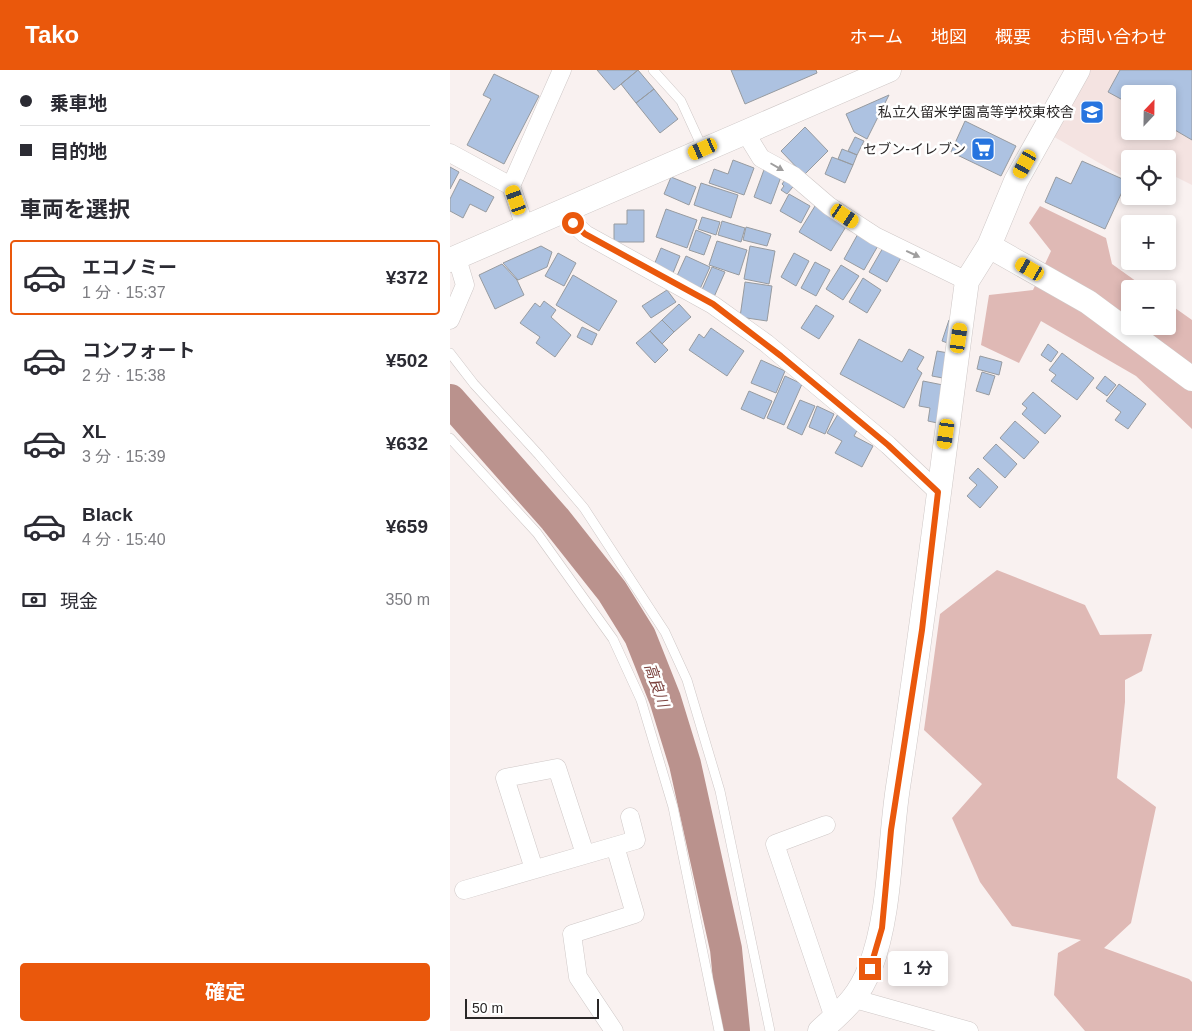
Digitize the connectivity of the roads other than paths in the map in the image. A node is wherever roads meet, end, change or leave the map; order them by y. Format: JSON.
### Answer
{"nodes":[{"id":1,"x":562,"y":70,"type":"edge"},
{"id":2,"x":653,"y":70,"type":"edge"},
{"id":3,"x":889,"y":70,"type":"edge"},
{"id":4,"x":1078,"y":70,"type":"edge"},
{"id":5,"x":745,"y":132,"type":"junction"},
{"id":6,"x":703,"y":149,"type":"junction"},
{"id":7,"x":450,"y":153,"type":"edge"},
{"id":8,"x":511,"y":186,"type":"junction"},
{"id":9,"x":561,"y":212,"type":"junction"},
{"id":10,"x":525,"y":227,"type":"junction"},
{"id":11,"x":989,"y":246,"type":"junction"},
{"id":12,"x":453,"y":259,"type":"edge"},
{"id":13,"x":967,"y":281,"type":"junction"},
{"id":14,"x":450,"y":320,"type":"edge"},
{"id":15,"x":450,"y":353,"type":"edge"},
{"id":16,"x":1192,"y":379,"type":"edge"},
{"id":17,"x":450,"y":438,"type":"edge"},
{"id":18,"x":938,"y":492,"type":"junction"},
{"id":19,"x":630,"y":817,"type":"dead end"},
{"id":20,"x":826,"y":825,"type":"dead end"},
{"id":21,"x":615,"y":846,"type":"junction"},
{"id":22,"x":585,"y":854,"type":"junction"},
{"id":23,"x":534,"y":869,"type":"junction"},
{"id":24,"x":464,"y":890,"type":"dead end"},
{"id":25,"x":855,"y":999,"type":"junction"},
{"id":26,"x":827,"y":1024,"type":"edge"},
{"id":27,"x":614,"y":1031,"type":"edge"},
{"id":28,"x":719,"y":1031,"type":"edge"},
{"id":29,"x":770,"y":1031,"type":"edge"},
{"id":30,"x":969,"y":1031,"type":"edge"}],
"edges":[{"from":1,"to":8,"type":"street"},
{"from":2,"to":6,"type":"lane"},
{"from":3,"to":5,"type":"street"},
{"from":4,"to":11,"type":"street"},
{"from":5,"to":6,"type":"street"},
{"from":5,"to":13,"type":"street","one_way":true},
{"from":6,"to":9,"type":"street"},
{"from":7,"to":8,"type":"street"},
{"from":8,"to":10,"type":"street"},
{"from":9,"to":10,"type":"street"},
{"from":9,"to":18,"type":"street"},
{"from":10,"to":12,"type":"street"},
{"from":11,"to":13,"type":"street"},
{"from":11,"to":16,"type":"street"},
{"from":12,"to":14,"type":"street"},
{"from":13,"to":18,"type":"street"},
{"from":15,"to":29,"type":"lane"},
{"from":17,"to":28,"type":"lane"},
{"from":18,"to":25,"type":"street"},
{"from":19,"to":21,"type":"street"},
{"from":20,"to":26,"type":"street"},
{"from":21,"to":22,"type":"street"},
{"from":21,"to":27,"type":"street"},
{"from":22,"to":23,"type":"street"},
{"from":22,"to":23,"type":"street"},
{"from":23,"to":24,"type":"street"},
{"from":25,"to":26,"type":"street"},
{"from":25,"to":30,"type":"street"}]}
